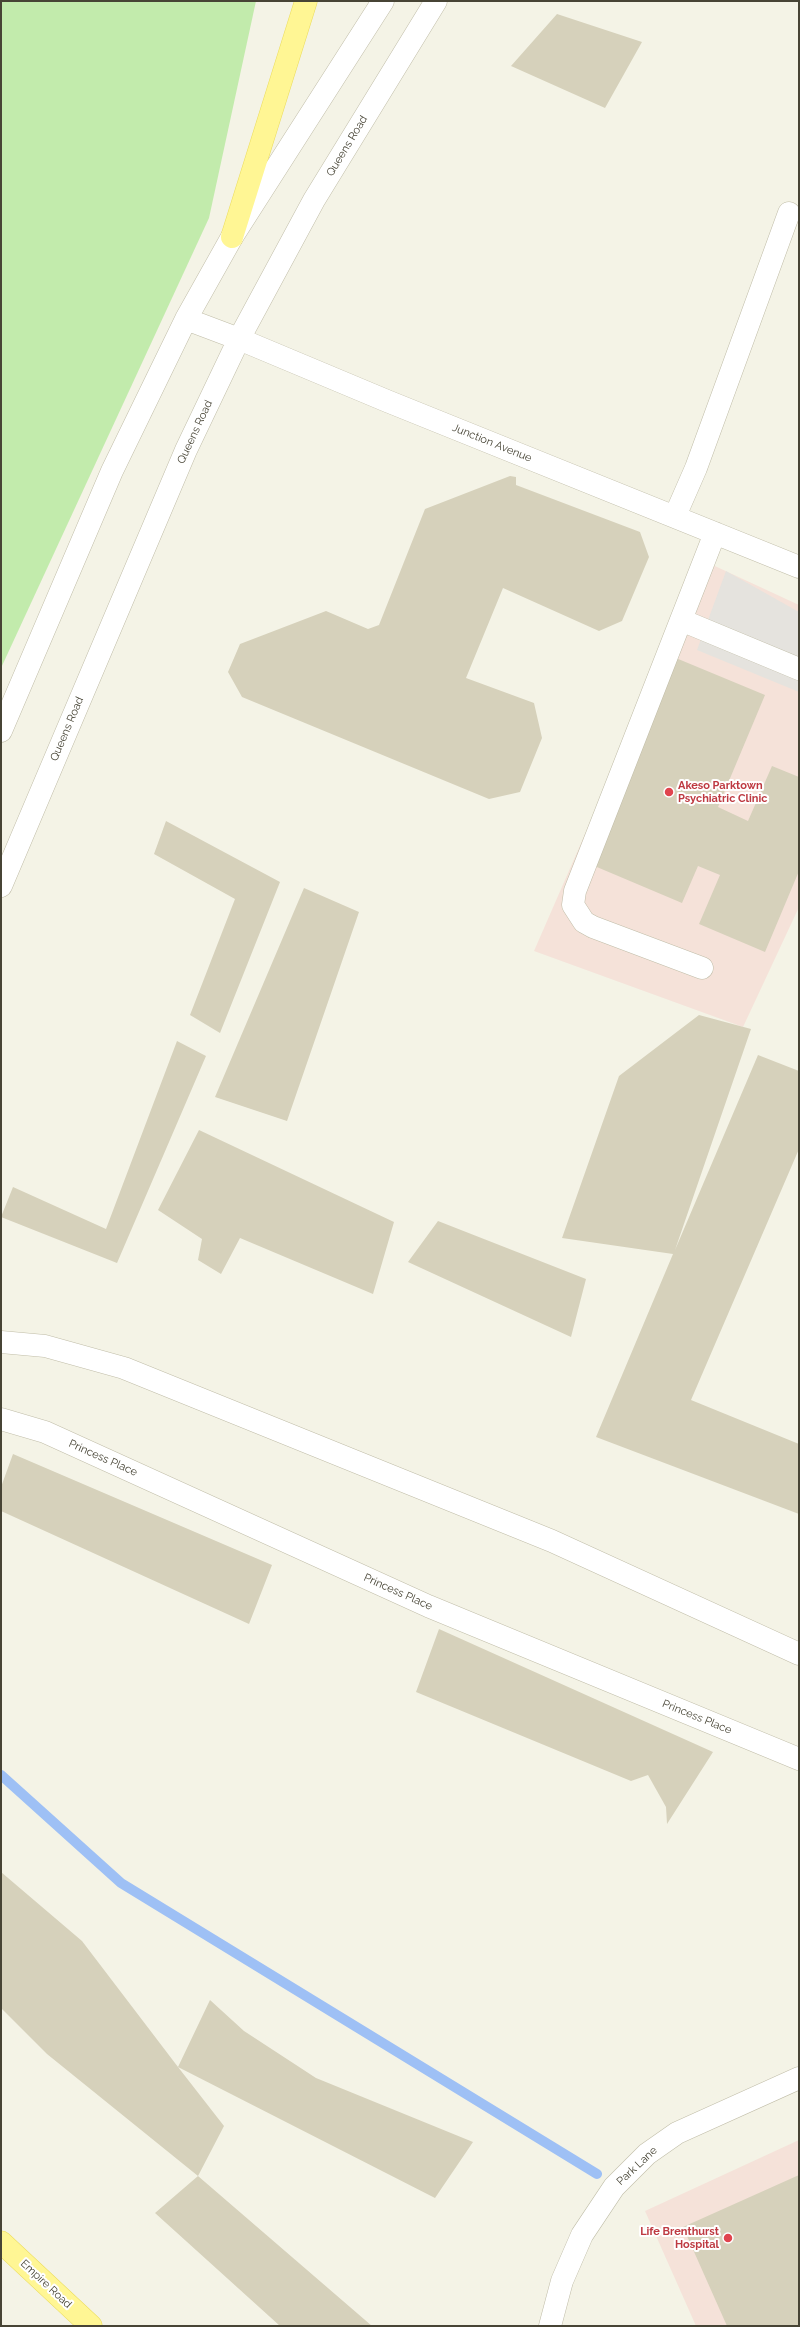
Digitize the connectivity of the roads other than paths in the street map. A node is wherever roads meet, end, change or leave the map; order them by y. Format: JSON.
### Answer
{"nodes":[{"id":1,"x":306,"y":1,"type":"edge"},
{"id":2,"x":383,"y":1,"type":"edge"},
{"id":3,"x":436,"y":1,"type":"edge"},
{"id":4,"x":789,"y":213,"type":"dead end"},
{"id":5,"x":232,"y":237,"type":"junction"},
{"id":6,"x":186,"y":320,"type":"junction"},
{"id":7,"x":239,"y":339,"type":"junction"},
{"id":8,"x":675,"y":516,"type":"junction"},
{"id":9,"x":715,"y":533,"type":"junction"},
{"id":10,"x":799,"y":567,"type":"edge"},
{"id":11,"x":681,"y":620,"type":"junction"},
{"id":12,"x":799,"y":669,"type":"edge"},
{"id":13,"x":1,"y":731,"type":"edge"},
{"id":14,"x":1,"y":886,"type":"edge"},
{"id":15,"x":702,"y":968,"type":"dead end"},
{"id":16,"x":1,"y":1342,"type":"edge"},
{"id":17,"x":1,"y":1419,"type":"edge"},
{"id":18,"x":799,"y":1654,"type":"edge"},
{"id":19,"x":799,"y":1759,"type":"edge"},
{"id":20,"x":799,"y":2078,"type":"edge"},
{"id":21,"x":1,"y":2242,"type":"edge"},
{"id":22,"x":90,"y":2326,"type":"edge"},
{"id":23,"x":550,"y":2326,"type":"edge"}],
"edges":[{"from":1,"to":5,"type":"main road"},
{"from":2,"to":5,"type":"street"},
{"from":3,"to":7,"type":"street","name":"Queens Road"},
{"from":4,"to":8,"type":"street"},
{"from":5,"to":6,"type":"street"},
{"from":6,"to":7,"type":"street","name":"Junction Avenue"},
{"from":6,"to":13,"type":"street"},
{"from":7,"to":8,"type":"street","name":"Junction Avenue"},
{"from":7,"to":14,"type":"street","name":"Queens Road"},
{"from":8,"to":9,"type":"street","name":"Junction Avenue"},
{"from":9,"to":10,"type":"street","name":"Junction Avenue"},
{"from":9,"to":11,"type":"street"},
{"from":11,"to":12,"type":"street"},
{"from":11,"to":15,"type":"street"},
{"from":16,"to":18,"type":"street"},
{"from":17,"to":19,"type":"street","name":"Princess Place"},
{"from":20,"to":23,"type":"street","name":"Park Lane"},
{"from":21,"to":22,"type":"main road","name":"Empire Road"}]}
